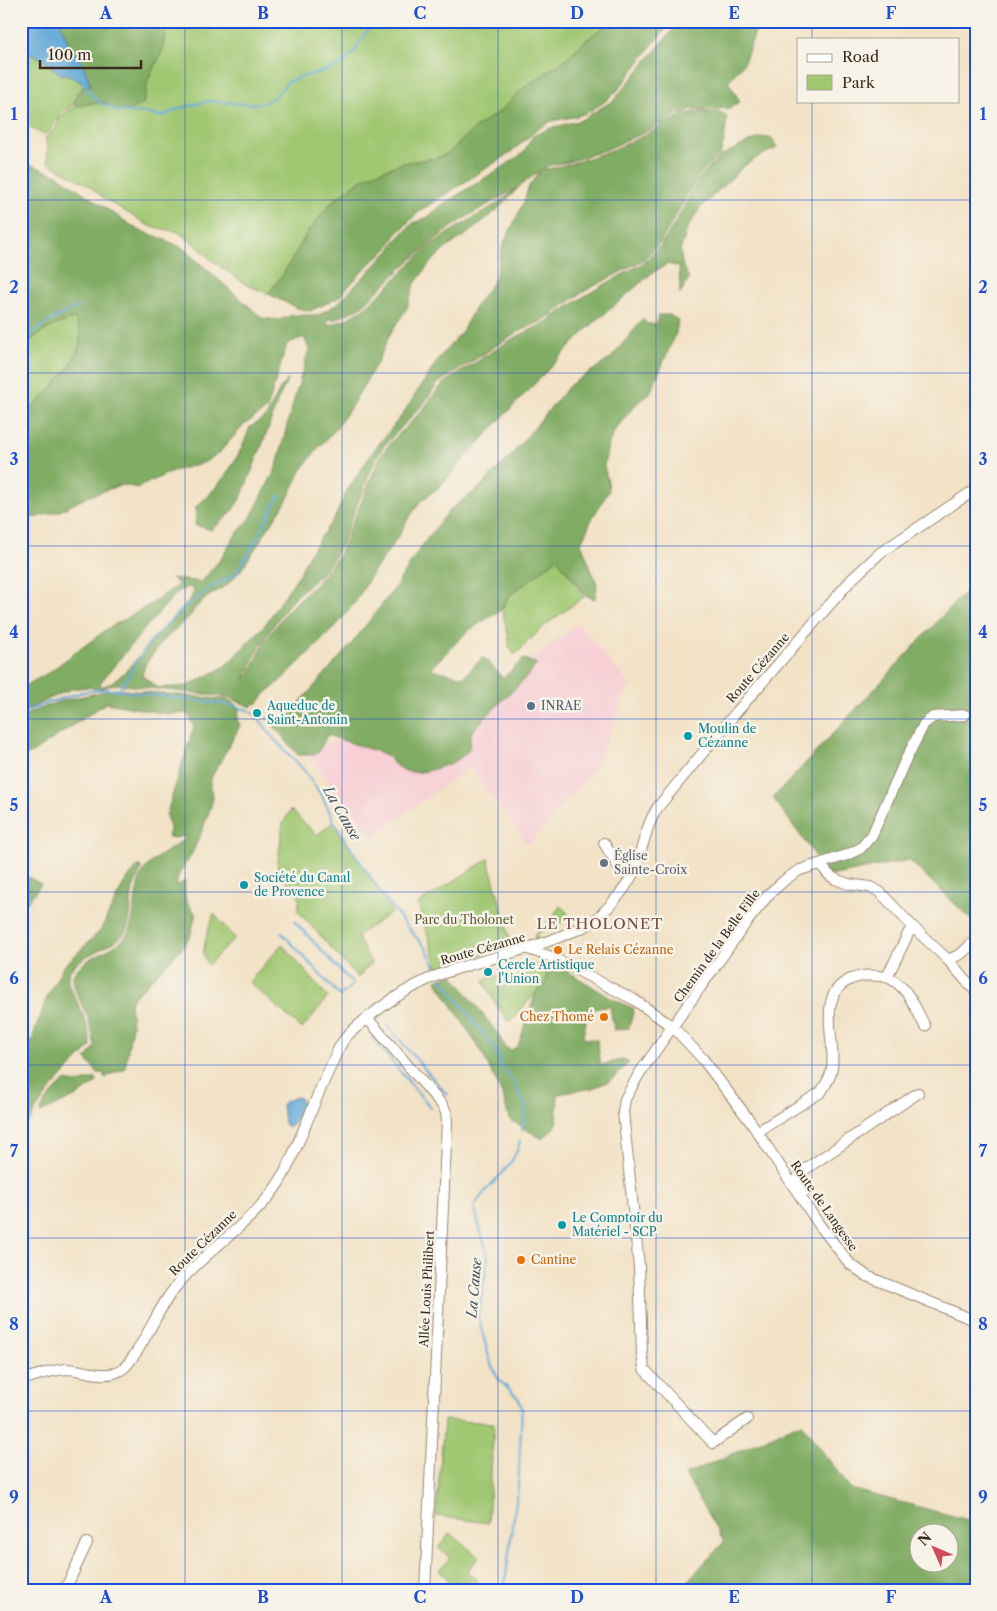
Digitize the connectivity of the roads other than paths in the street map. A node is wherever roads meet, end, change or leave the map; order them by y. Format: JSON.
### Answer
{"nodes":[{"id":1,"x":976,"y":488,"type":"edge"},
{"id":2,"x":965,"y":715,"type":"dead end"},
{"id":3,"x":604,"y":843,"type":"dead end"},
{"id":4,"x":640,"y":855,"type":"junction"},
{"id":5,"x":821,"y":864,"type":"junction"},
{"id":6,"x":912,"y":926,"type":"junction"},
{"id":7,"x":976,"y":940,"type":"edge"},
{"id":8,"x":528,"y":949,"type":"junction"},
{"id":9,"x":948,"y":960,"type":"junction"},
{"id":10,"x":887,"y":977,"type":"junction"},
{"id":11,"x":976,"y":992,"type":"edge"},
{"id":12,"x":367,"y":1018,"type":"junction"},
{"id":13,"x":925,"y":1026,"type":"dead end"},
{"id":14,"x":673,"y":1027,"type":"junction"},
{"id":15,"x":918,"y":1093,"type":"dead end"},
{"id":16,"x":758,"y":1132,"type":"junction"},
{"id":17,"x":803,"y":1201,"type":"junction"},
{"id":18,"x":976,"y":1321,"type":"edge"},
{"id":19,"x":21,"y":1380,"type":"edge"},
{"id":20,"x":747,"y":1419,"type":"dead end"},
{"id":21,"x":87,"y":1543,"type":"dead end"},
{"id":22,"x":65,"y":1590,"type":"edge"},
{"id":23,"x":425,"y":1590,"type":"edge"}],
"edges":[{"from":1,"to":4,"type":"street","name":"Route Cézanne"},
{"from":2,"to":5,"type":"street","name":"Chemin de la Belle Fille"},
{"from":3,"to":4,"type":"street"},
{"from":4,"to":8,"type":"street","name":"Route Cézanne"},
{"from":5,"to":6,"type":"street"},
{"from":5,"to":14,"type":"street","name":"Chemin de la Belle Fille"},
{"from":6,"to":9,"type":"street"},
{"from":6,"to":10,"type":"street"},
{"from":7,"to":9,"type":"street"},
{"from":8,"to":12,"type":"street","name":"Route Cézanne"},
{"from":8,"to":14,"type":"street","name":"Route de Langesse"},
{"from":9,"to":11,"type":"street"},
{"from":10,"to":13,"type":"street"},
{"from":10,"to":16,"type":"street"},
{"from":12,"to":19,"type":"street","name":"Route Cézanne"},
{"from":12,"to":23,"type":"street","name":"Allée Louis Philibert"},
{"from":14,"to":16,"type":"street","name":"Route de Langesse"},
{"from":14,"to":20,"type":"street","name":"Chemin de la Belle Fille"},
{"from":15,"to":17,"type":"street"},
{"from":16,"to":17,"type":"street","name":"Route de Langesse"},
{"from":17,"to":18,"type":"street","name":"Route de Langesse"},
{"from":21,"to":22,"type":"street"}]}
